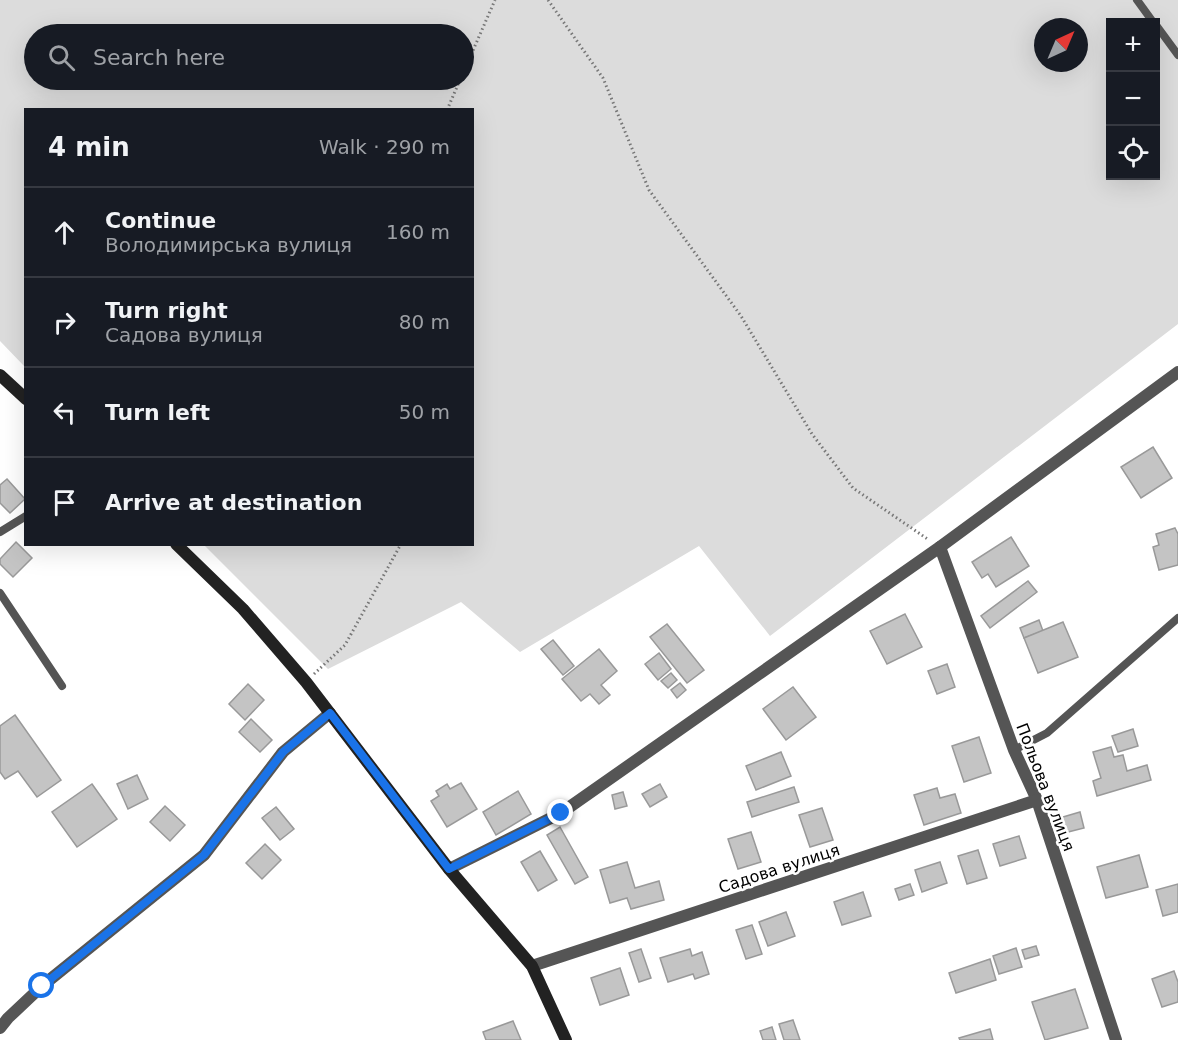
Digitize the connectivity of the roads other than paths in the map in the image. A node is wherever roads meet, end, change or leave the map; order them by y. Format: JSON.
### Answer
{"nodes":[{"id":1,"x":1137,"y":0,"type":"edge"},
{"id":2,"x":1150,"y":18,"type":"edge"},
{"id":3,"x":1160,"y":32,"type":"edge"},
{"id":4,"x":1178,"y":55,"type":"edge"},
{"id":5,"x":1178,"y":372,"type":"edge"},
{"id":6,"x":0,"y":375,"type":"edge"},
{"id":7,"x":24,"y":397,"type":"edge"},
{"id":8,"x":24,"y":517,"type":"edge"},
{"id":9,"x":0,"y":532,"type":"edge"},
{"id":10,"x":178,"y":546,"type":"edge"},
{"id":11,"x":940,"y":548,"type":"junction"},
{"id":12,"x":0,"y":593,"type":"edge"},
{"id":13,"x":1178,"y":618,"type":"edge"},
{"id":14,"x":62,"y":686,"type":"dead end"},
{"id":15,"x":330,"y":713,"type":"junction"},
{"id":16,"x":1014,"y":750,"type":"junction"},
{"id":17,"x":1037,"y":800,"type":"junction"},
{"id":18,"x":449,"y":869,"type":"junction"},
{"id":19,"x":531,"y":966,"type":"junction"},
{"id":20,"x":0,"y":1028,"type":"edge"},
{"id":21,"x":566,"y":1040,"type":"edge"},
{"id":22,"x":1116,"y":1040,"type":"edge"}],
"edges":[{"from":1,"to":2,"type":"lane"},
{"from":3,"to":4,"type":"lane"},
{"from":5,"to":11,"type":"street"},
{"from":6,"to":7,"type":"street"},
{"from":8,"to":9,"type":"lane"},
{"from":10,"to":15,"type":"street"},
{"from":11,"to":16,"type":"street","name":"Польова вулиця"},
{"from":11,"to":18,"type":"street"},
{"from":12,"to":14,"type":"lane"},
{"from":13,"to":16,"type":"lane"},
{"from":15,"to":18,"type":"street"},
{"from":15,"to":20,"type":"street"},
{"from":16,"to":17,"type":"street","name":"Польова вулиця"},
{"from":17,"to":19,"type":"street","name":"Садова вулиця"},
{"from":17,"to":22,"type":"street","name":"Польова вулиця"},
{"from":18,"to":19,"type":"street"},
{"from":19,"to":21,"type":"street"}]}
